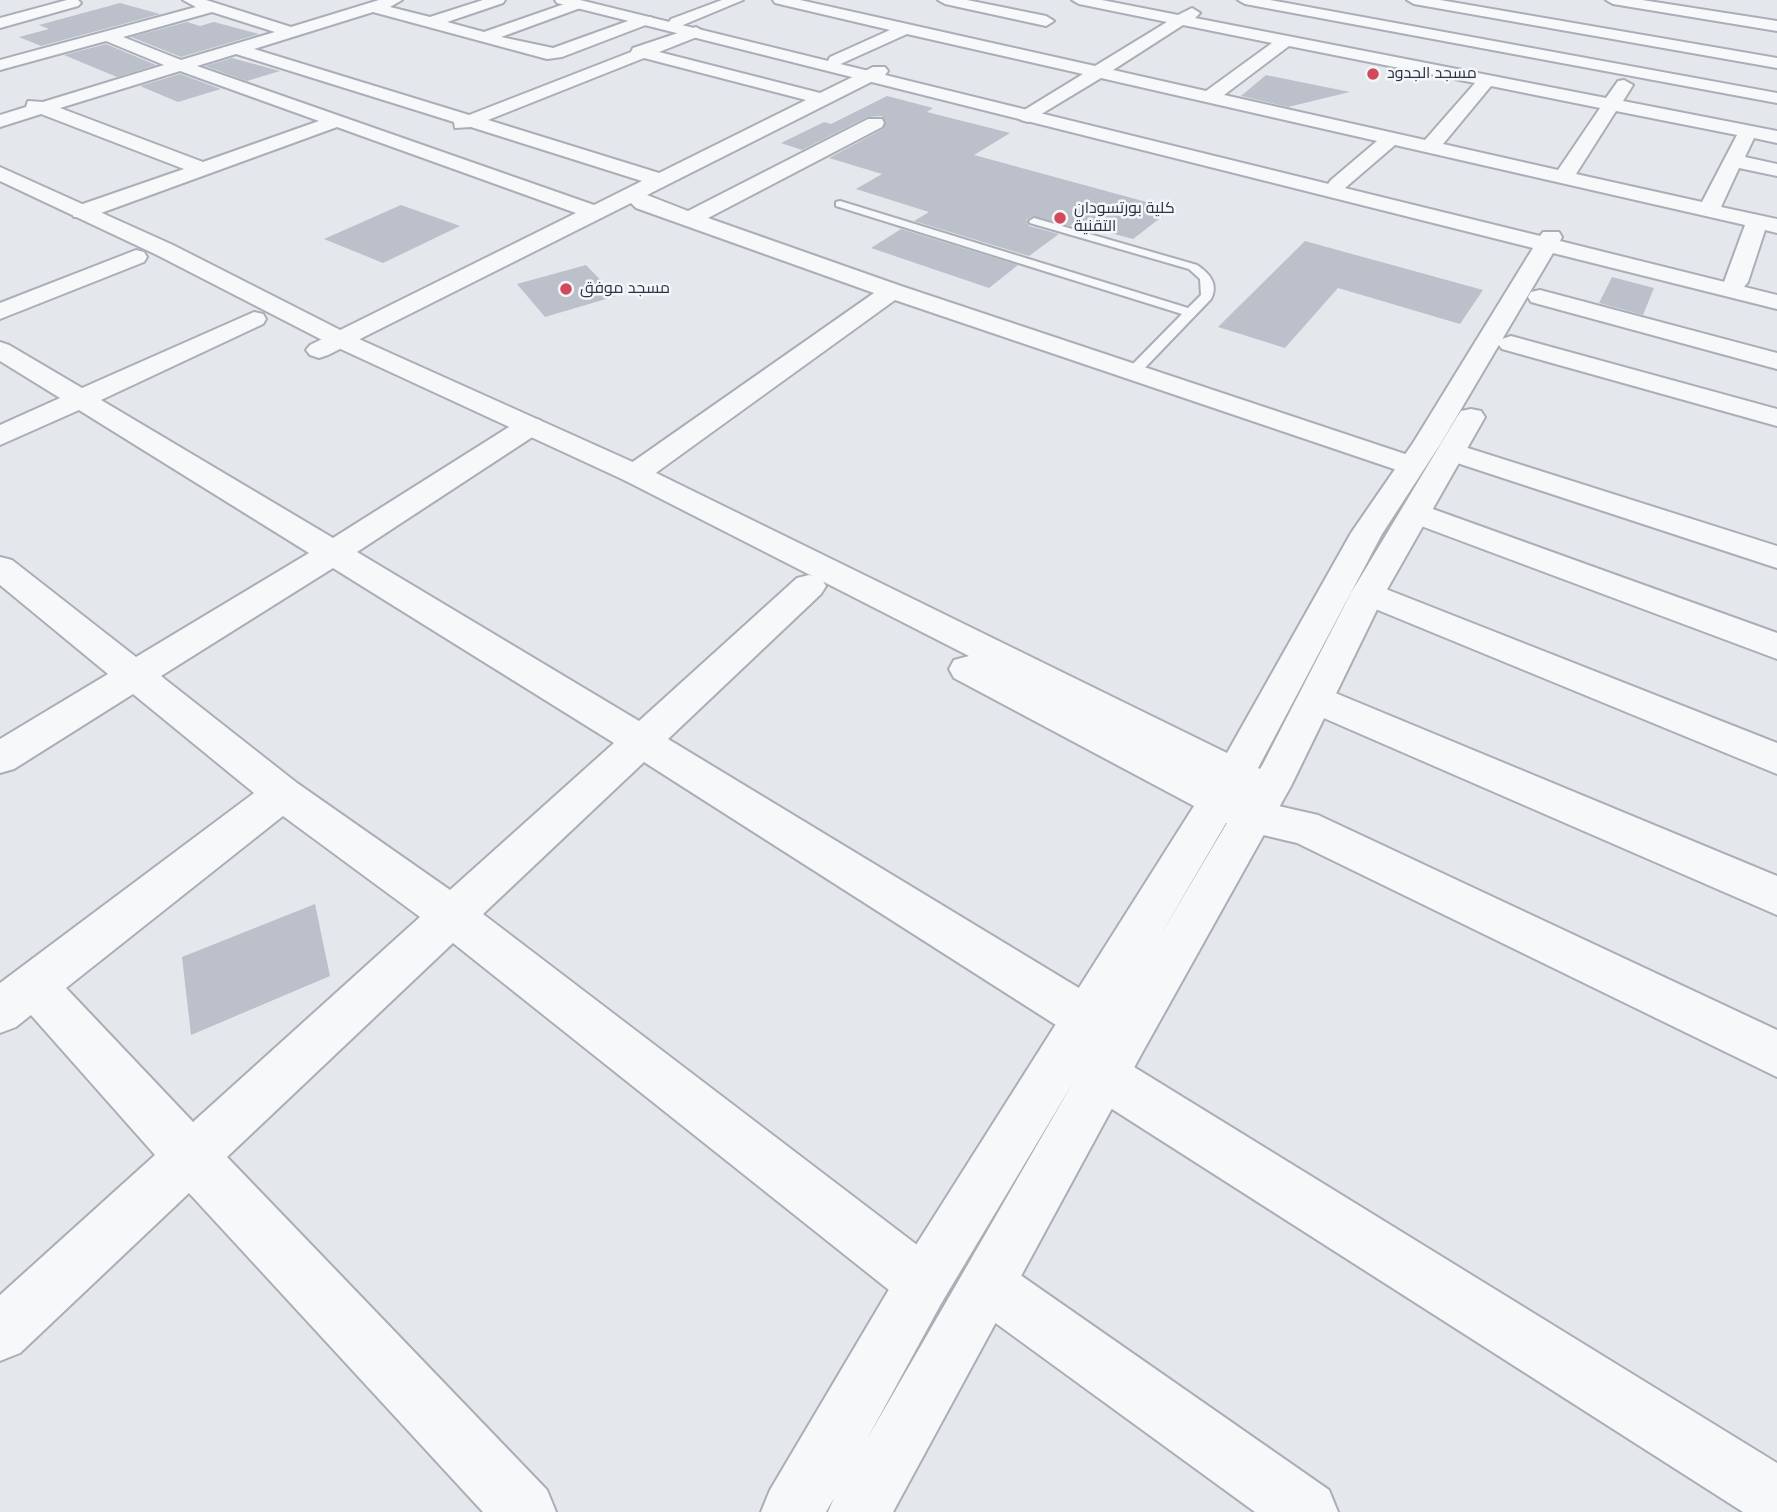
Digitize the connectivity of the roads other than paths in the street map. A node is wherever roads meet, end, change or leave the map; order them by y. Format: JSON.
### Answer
{"nodes":[{"id":1,"x":190,"y":0,"type":"edge"},
{"id":2,"x":498,"y":0,"type":"edge"},
{"id":3,"x":736,"y":0,"type":"edge"},
{"id":4,"x":780,"y":0,"type":"edge"},
{"id":5,"x":854,"y":0,"type":"edge"},
{"id":6,"x":945,"y":0,"type":"edge"},
{"id":7,"x":1245,"y":0,"type":"edge"},
{"id":8,"x":1414,"y":0,"type":"edge"},
{"id":9,"x":1445,"y":0,"type":"edge"},
{"id":10,"x":1613,"y":0,"type":"edge"},
{"id":11,"x":577,"y":1,"type":"edge"},
{"id":12,"x":1082,"y":1,"type":"edge"},
{"id":13,"x":384,"y":2,"type":"edge"},
{"id":14,"x":965,"y":2,"type":"edge"},
{"id":15,"x":1653,"y":3,"type":"edge"},
{"id":16,"x":76,"y":4,"type":"edge"},
{"id":17,"x":213,"y":7,"type":"junction"},
{"id":18,"x":1201,"y":7,"type":"dead end"},
{"id":19,"x":828,"y":11,"type":"junction"},
{"id":20,"x":1508,"y":14,"type":"junction"},
{"id":21,"x":1056,"y":16,"type":"junction"},
{"id":22,"x":103,"y":17,"type":"dead end"},
{"id":23,"x":645,"y":20,"type":"junction"},
{"id":24,"x":1180,"y":20,"type":"junction"},
{"id":25,"x":1772,"y":21,"type":"edge"},
{"id":26,"x":432,"y":22,"type":"junction"},
{"id":27,"x":677,"y":22,"type":"junction"},
{"id":28,"x":0,"y":23,"type":"edge"},
{"id":29,"x":133,"y":29,"type":"junction"},
{"id":30,"x":904,"y":29,"type":"junction"},
{"id":31,"x":292,"y":32,"type":"junction"},
{"id":32,"x":1418,"y":32,"type":"junction"},
{"id":33,"x":695,"y":33,"type":"junction"},
{"id":34,"x":1626,"y":34,"type":"junction"},
{"id":35,"x":107,"y":36,"type":"junction"},
{"id":36,"x":485,"y":37,"type":"junction"},
{"id":37,"x":593,"y":39,"type":"junction"},
{"id":38,"x":1286,"y":41,"type":"junction"},
{"id":39,"x":1479,"y":43,"type":"junction"},
{"id":40,"x":13,"y":45,"type":"dead end"},
{"id":41,"x":238,"y":49,"type":"junction"},
{"id":42,"x":998,"y":49,"type":"junction"},
{"id":43,"x":145,"y":51,"type":"junction"},
{"id":44,"x":642,"y":53,"type":"junction"},
{"id":45,"x":38,"y":55,"type":"junction"},
{"id":46,"x":1777,"y":57,"type":"edge"},
{"id":47,"x":118,"y":58,"type":"dead end"},
{"id":48,"x":1387,"y":60,"type":"junction"},
{"id":49,"x":835,"y":61,"type":"junction"},
{"id":50,"x":1777,"y":63,"type":"edge"},
{"id":51,"x":0,"y":65,"type":"edge"},
{"id":52,"x":68,"y":66,"type":"dead end"},
{"id":53,"x":181,"y":66,"type":"junction"},
{"id":54,"x":1097,"y":72,"type":"junction"},
{"id":55,"x":1633,"y":72,"type":"junction"},
{"id":56,"x":873,"y":74,"type":"junction"},
{"id":57,"x":90,"y":75,"type":"dead end"},
{"id":58,"x":1487,"y":80,"type":"junction"},
{"id":59,"x":115,"y":86,"type":"junction"},
{"id":60,"x":17,"y":97,"type":"dead end"},
{"id":61,"x":1210,"y":97,"type":"junction"},
{"id":62,"x":1777,"y":98,"type":"edge"},
{"id":63,"x":821,"y":99,"type":"junction"},
{"id":64,"x":1610,"y":105,"type":"junction"},
{"id":65,"x":41,"y":109,"type":"junction"},
{"id":66,"x":1032,"y":113,"type":"junction"},
{"id":67,"x":0,"y":121,"type":"edge"},
{"id":68,"x":337,"y":121,"type":"junction"},
{"id":69,"x":469,"y":121,"type":"junction"},
{"id":70,"x":875,"y":123,"type":"dead end"},
{"id":71,"x":1748,"y":131,"type":"junction"},
{"id":72,"x":1777,"y":137,"type":"edge"},
{"id":73,"x":1392,"y":138,"type":"junction"},
{"id":74,"x":408,"y":146,"type":"junction"},
{"id":75,"x":1431,"y":146,"type":"junction"},
{"id":76,"x":1733,"y":161,"type":"junction"},
{"id":77,"x":203,"y":169,"type":"junction"},
{"id":78,"x":1777,"y":170,"type":"edge"},
{"id":79,"x":0,"y":173,"type":"edge"},
{"id":80,"x":1564,"y":177,"type":"junction"},
{"id":81,"x":661,"y":180,"type":"junction"},
{"id":82,"x":1338,"y":184,"type":"junction"},
{"id":83,"x":0,"y":189,"type":"edge"},
{"id":84,"x":634,"y":194,"type":"junction"},
{"id":85,"x":840,"y":204,"type":"dead end"},
{"id":86,"x":1709,"y":209,"type":"junction"},
{"id":87,"x":82,"y":212,"type":"junction"},
{"id":88,"x":596,"y":213,"type":"junction"},
{"id":89,"x":692,"y":218,"type":"junction"},
{"id":90,"x":1034,"y":221,"type":"dead end"},
{"id":91,"x":1767,"y":223,"type":"edge"},
{"id":92,"x":1558,"y":243,"type":"junction"},
{"id":93,"x":136,"y":257,"type":"junction"},
{"id":94,"x":1736,"y":282,"type":"junction"},
{"id":95,"x":892,"y":291,"type":"junction"},
{"id":96,"x":1777,"y":292,"type":"edge"},
{"id":97,"x":1539,"y":297,"type":"junction"},
{"id":98,"x":1777,"y":302,"type":"edge"},
{"id":99,"x":0,"y":312,"type":"edge"},
{"id":100,"x":1190,"y":313,"type":"junction"},
{"id":101,"x":254,"y":319,"type":"junction"},
{"id":102,"x":1511,"y":344,"type":"junction"},
{"id":103,"x":330,"y":345,"type":"junction"},
{"id":104,"x":0,"y":350,"type":"edge"},
{"id":105,"x":1777,"y":360,"type":"edge"},
{"id":106,"x":1132,"y":373,"type":"junction"},
{"id":107,"x":82,"y":398,"type":"junction"},
{"id":108,"x":1777,"y":418,"type":"edge"},
{"id":109,"x":520,"y":432,"type":"junction"},
{"id":110,"x":0,"y":436,"type":"edge"},
{"id":111,"x":1452,"y":452,"type":"junction"},
{"id":112,"x":1410,"y":465,"type":"junction"},
{"id":113,"x":635,"y":474,"type":"junction"},
{"id":114,"x":1416,"y":513,"type":"junction"},
{"id":115,"x":333,"y":552,"type":"junction"},
{"id":116,"x":1777,"y":557,"type":"edge"},
{"id":117,"x":0,"y":568,"type":"edge"},
{"id":118,"x":809,"y":586,"type":"junction"},
{"id":119,"x":1368,"y":593,"type":"junction"},
{"id":120,"x":1777,"y":646,"type":"edge"},
{"id":121,"x":135,"y":675,"type":"junction"},
{"id":122,"x":1316,"y":699,"type":"junction"},
{"id":123,"x":640,"y":740,"type":"junction"},
{"id":124,"x":0,"y":758,"type":"edge"},
{"id":125,"x":1777,"y":759,"type":"edge"},
{"id":126,"x":283,"y":794,"type":"junction"},
{"id":127,"x":1243,"y":795,"type":"junction"},
{"id":128,"x":1777,"y":896,"type":"edge"},
{"id":129,"x":451,"y":915,"type":"junction"},
{"id":130,"x":17,"y":998,"type":"edge"},
{"id":131,"x":1086,"y":1018,"type":"junction"},
{"id":132,"x":1777,"y":1054,"type":"edge"},
{"id":133,"x":1104,"y":1076,"type":"junction"},
{"id":134,"x":191,"y":1157,"type":"junction"},
{"id":135,"x":923,"y":1283,"type":"junction"},
{"id":136,"x":986,"y":1284,"type":"junction"},
{"id":137,"x":0,"y":1333,"type":"edge"},
{"id":138,"x":1777,"y":1498,"type":"edge"},
{"id":139,"x":801,"y":1508,"type":"edge"},
{"id":140,"x":525,"y":1512,"type":"edge"},
{"id":141,"x":859,"y":1512,"type":"edge"},
{"id":142,"x":1307,"y":1512,"type":"edge"}],
"edges":[{"from":1,"to":17,"type":"street"},
{"from":2,"to":26,"type":"street"},
{"from":3,"to":27,"type":"street"},
{"from":4,"to":19,"type":"street"},
{"from":5,"to":19,"type":"street"},
{"from":6,"to":14,"type":"street"},
{"from":7,"to":32,"type":"street"},
{"from":8,"to":20,"type":"street"},
{"from":9,"to":20,"type":"street"},
{"from":10,"to":15,"type":"street"},
{"from":11,"to":23,"type":"street"},
{"from":11,"to":27,"type":"street"},
{"from":11,"to":36,"type":"street"},
{"from":12,"to":21,"type":"street"},
{"from":12,"to":24,"type":"street"},
{"from":13,"to":26,"type":"street"},
{"from":13,"to":31,"type":"street"},
{"from":14,"to":21,"type":"street"},
{"from":15,"to":25,"type":"street"},
{"from":15,"to":34,"type":"street"},
{"from":16,"to":28,"type":"street"},
{"from":17,"to":29,"type":"street"},
{"from":17,"to":31,"type":"street"},
{"from":18,"to":24,"type":"street"},
{"from":19,"to":30,"type":"street"},
{"from":20,"to":34,"type":"street"},
{"from":20,"to":39,"type":"street"},
{"from":21,"to":42,"type":"street"},
{"from":22,"to":29,"type":"street"},
{"from":23,"to":33,"type":"street"},
{"from":23,"to":37,"type":"street"},
{"from":24,"to":38,"type":"street"},
{"from":24,"to":54,"type":"street"},
{"from":26,"to":36,"type":"street"},
{"from":27,"to":49,"type":"street"},
{"from":29,"to":35,"type":"street"},
{"from":30,"to":42,"type":"street"},
{"from":30,"to":49,"type":"street"},
{"from":31,"to":41,"type":"street"},
{"from":32,"to":39,"type":"street"},
{"from":32,"to":48,"type":"street"},
{"from":33,"to":44,"type":"street"},
{"from":33,"to":56,"type":"street"},
{"from":34,"to":46,"type":"street"},
{"from":34,"to":50,"type":"street"},
{"from":35,"to":43,"type":"street"},
{"from":35,"to":45,"type":"street"},
{"from":36,"to":37,"type":"street"},
{"from":37,"to":44,"type":"street"},
{"from":38,"to":48,"type":"street"},
{"from":38,"to":61,"type":"street"},
{"from":39,"to":55,"type":"street"},
{"from":40,"to":45,"type":"street"},
{"from":41,"to":53,"type":"street"},
{"from":41,"to":69,"type":"street"},
{"from":42,"to":54,"type":"street"},
{"from":43,"to":47,"type":"street"},
{"from":43,"to":53,"type":"street"},
{"from":44,"to":63,"type":"street"},
{"from":44,"to":69,"type":"street"},
{"from":45,"to":51,"type":"street"},
{"from":45,"to":52,"type":"street"},
{"from":48,"to":58,"type":"street"},
{"from":49,"to":56,"type":"street"},
{"from":53,"to":59,"type":"street"},
{"from":53,"to":68,"type":"street"},
{"from":54,"to":61,"type":"street"},
{"from":54,"to":66,"type":"street"},
{"from":55,"to":62,"type":"street"},
{"from":55,"to":64,"type":"street"},
{"from":56,"to":63,"type":"street"},
{"from":56,"to":66,"type":"street"},
{"from":57,"to":59,"type":"street"},
{"from":58,"to":64,"type":"street"},
{"from":58,"to":75,"type":"street"},
{"from":59,"to":65,"type":"street"},
{"from":60,"to":65,"type":"street"},
{"from":61,"to":73,"type":"street"},
{"from":63,"to":81,"type":"street"},
{"from":64,"to":71,"type":"street"},
{"from":64,"to":80,"type":"street"},
{"from":65,"to":67,"type":"street"},
{"from":65,"to":77,"type":"street"},
{"from":66,"to":82,"type":"street"},
{"from":66,"to":92,"type":"street"},
{"from":68,"to":74,"type":"street"},
{"from":68,"to":77,"type":"street"},
{"from":69,"to":74,"type":"street"},
{"from":69,"to":81,"type":"street"},
{"from":70,"to":89,"type":"street"},
{"from":71,"to":72,"type":"street"},
{"from":71,"to":76,"type":"street"},
{"from":73,"to":75,"type":"street"},
{"from":73,"to":82,"type":"street"},
{"from":74,"to":88,"type":"street"},
{"from":75,"to":80,"type":"street"},
{"from":76,"to":78,"type":"street"},
{"from":76,"to":86,"type":"street"},
{"from":77,"to":87,"type":"street"},
{"from":79,"to":87,"type":"street"},
{"from":80,"to":86,"type":"street"},
{"from":81,"to":84,"type":"street"},
{"from":82,"to":92,"type":"street"},
{"from":83,"to":93,"type":"street"},
{"from":84,"to":88,"type":"street"},
{"from":84,"to":89,"type":"street"},
{"from":85,"to":100,"type":"lane"},
{"from":86,"to":91,"type":"street"},
{"from":87,"to":103,"type":"street"},
{"from":88,"to":103,"type":"street"},
{"from":89,"to":95,"type":"street"},
{"from":90,"to":100,"type":"lane"},
{"from":91,"to":94,"type":"street"},
{"from":92,"to":94,"type":"street"},
{"from":92,"to":97,"type":"street"},
{"from":92,"to":98,"type":"street"},
{"from":92,"to":112,"type":"street"},
{"from":93,"to":99,"type":"street"},
{"from":93,"to":101,"type":"street"},
{"from":94,"to":96,"type":"street"},
{"from":95,"to":106,"type":"street"},
{"from":95,"to":113,"type":"street"},
{"from":97,"to":102,"type":"street"},
{"from":97,"to":105,"type":"street"},
{"from":100,"to":106,"type":"lane"},
{"from":101,"to":103,"type":"street"},
{"from":101,"to":107,"type":"street"},
{"from":102,"to":108,"type":"street"},
{"from":102,"to":111,"type":"street"},
{"from":103,"to":109,"type":"street"},
{"from":104,"to":107,"type":"street"},
{"from":106,"to":112,"type":"street"},
{"from":107,"to":110,"type":"street"},
{"from":107,"to":115,"type":"street"},
{"from":109,"to":113,"type":"street"},
{"from":109,"to":115,"type":"street"},
{"from":109,"to":118,"type":"street"},
{"from":111,"to":114,"type":"street"},
{"from":111,"to":116,"type":"street"},
{"from":112,"to":127,"type":"street"},
{"from":113,"to":127,"type":"street"},
{"from":114,"to":119,"type":"street"},
{"from":114,"to":120,"type":"street"},
{"from":115,"to":121,"type":"street"},
{"from":115,"to":123,"type":"street"},
{"from":117,"to":121,"type":"street"},
{"from":118,"to":123,"type":"street"},
{"from":118,"to":127,"type":"street"},
{"from":119,"to":122,"type":"street"},
{"from":119,"to":125,"type":"street"},
{"from":121,"to":124,"type":"street"},
{"from":121,"to":126,"type":"street"},
{"from":122,"to":127,"type":"street"},
{"from":122,"to":128,"type":"street"},
{"from":123,"to":129,"type":"street"},
{"from":123,"to":131,"type":"street"},
{"from":126,"to":129,"type":"street"},
{"from":126,"to":130,"type":"street"},
{"from":127,"to":131,"type":"street"},
{"from":127,"to":132,"type":"street"},
{"from":127,"to":133,"type":"street"},
{"from":129,"to":134,"type":"street"},
{"from":129,"to":135,"type":"street"},
{"from":130,"to":134,"type":"street"},
{"from":131,"to":135,"type":"street"},
{"from":133,"to":136,"type":"street"},
{"from":133,"to":138,"type":"street"},
{"from":134,"to":137,"type":"street"},
{"from":134,"to":140,"type":"street"},
{"from":135,"to":139,"type":"street"},
{"from":136,"to":141,"type":"street"},
{"from":136,"to":142,"type":"street"}]}
